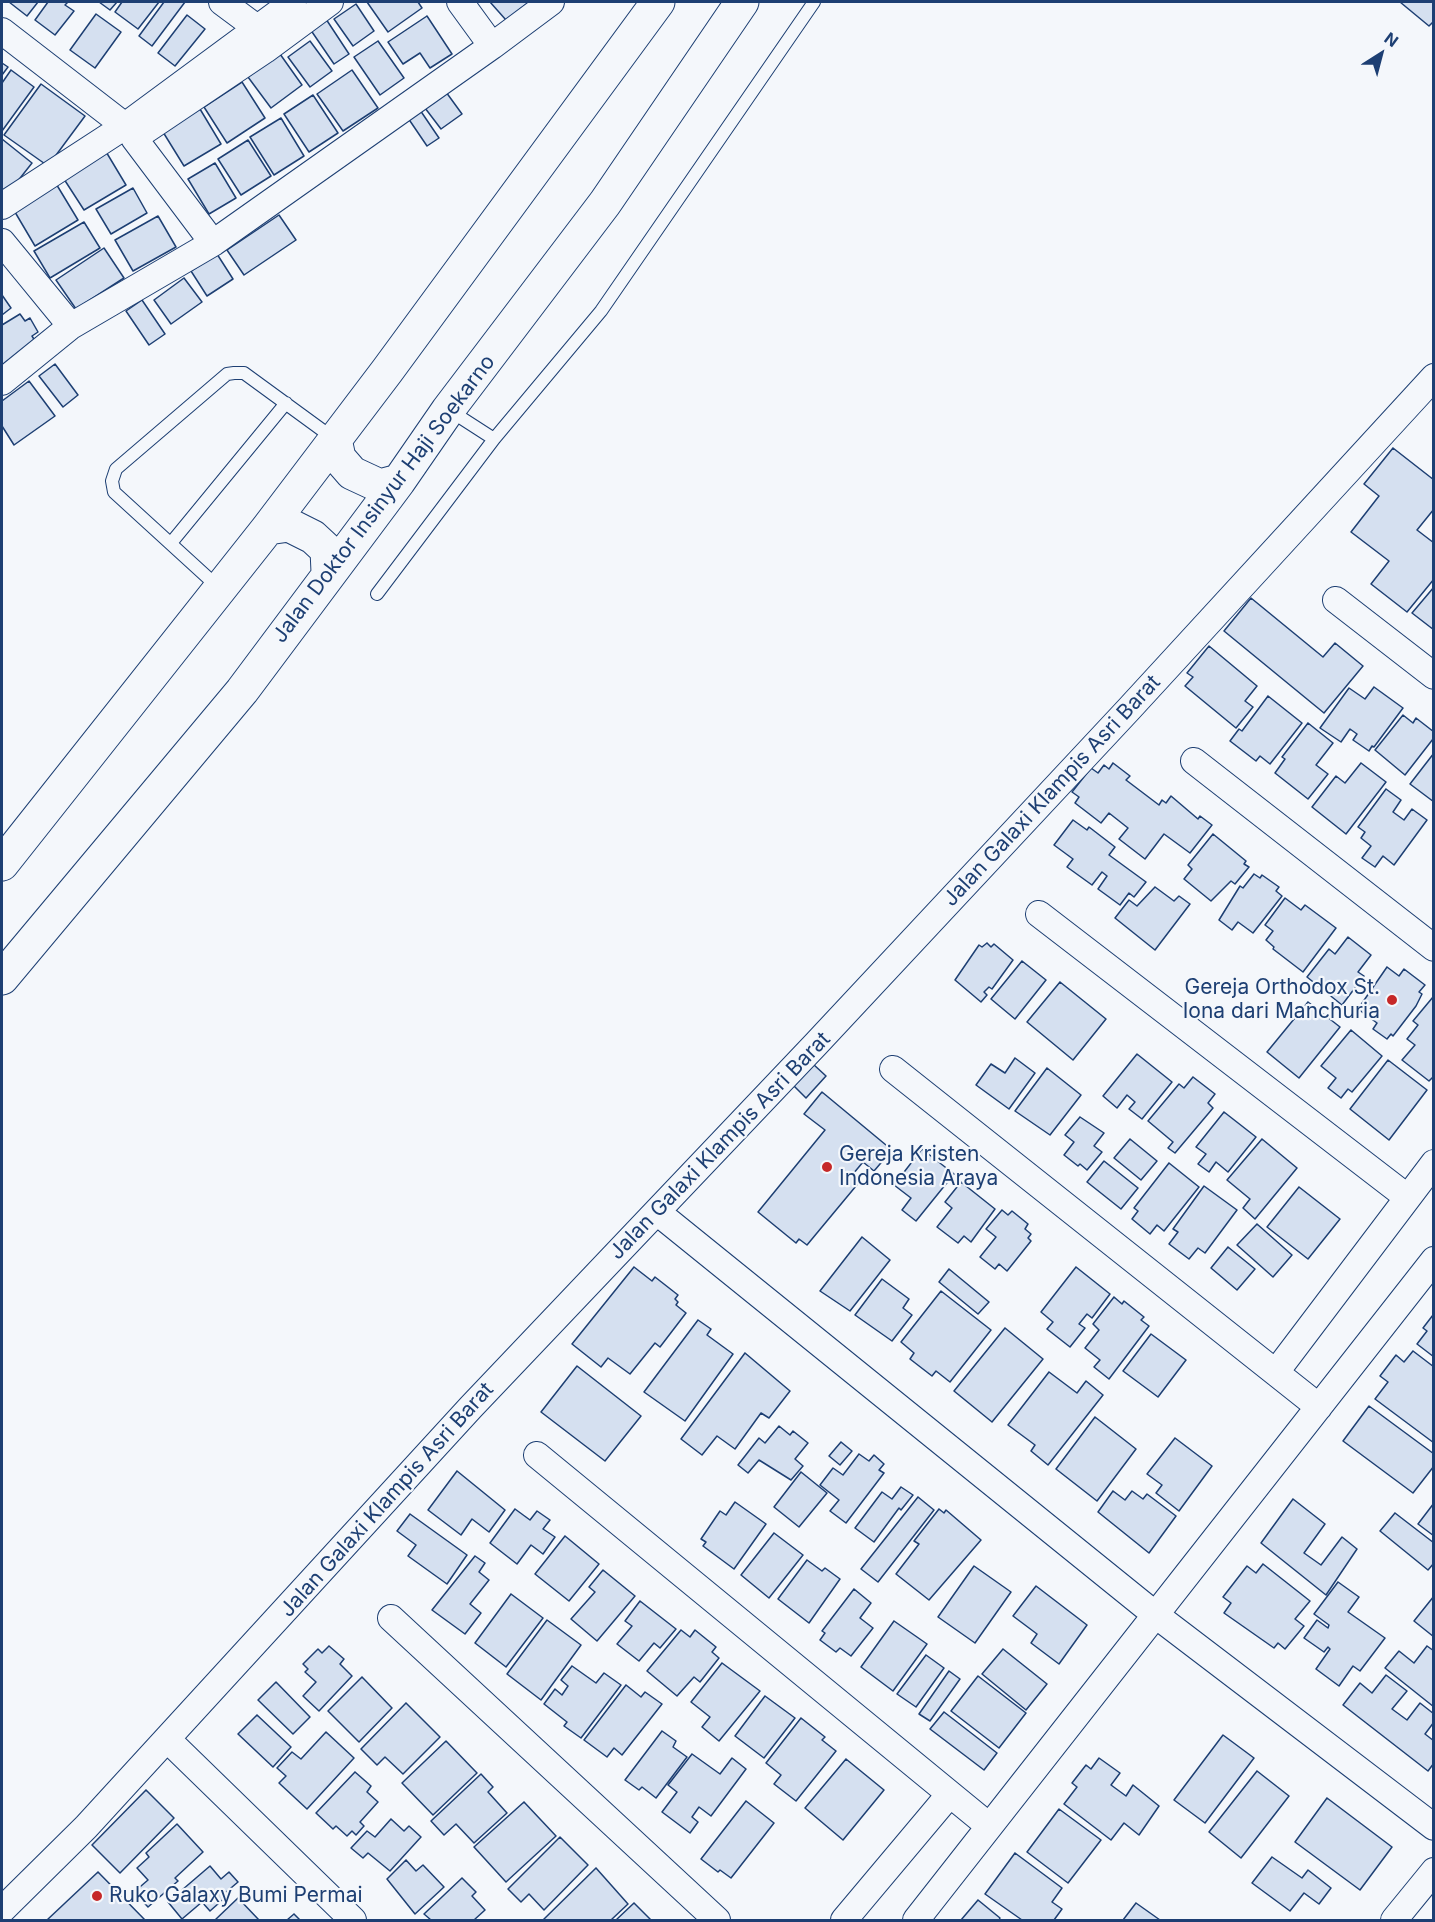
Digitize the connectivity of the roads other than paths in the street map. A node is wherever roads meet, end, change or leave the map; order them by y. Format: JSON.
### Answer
{"nodes":[{"id":1,"x":222,"y":2,"type":"edge"},
{"id":2,"x":293,"y":2,"type":"edge"},
{"id":3,"x":330,"y":2,"type":"edge"},
{"id":4,"x":460,"y":2,"type":"edge"},
{"id":5,"x":551,"y":2,"type":"edge"},
{"id":6,"x":658,"y":2,"type":"edge"},
{"id":7,"x":742,"y":2,"type":"edge"},
{"id":8,"x":814,"y":2,"type":"edge"},
{"id":9,"x":257,"y":28,"type":"junction"},
{"id":10,"x":2,"y":30,"type":"edge"},
{"id":11,"x":492,"y":46,"type":"junction"},
{"id":12,"x":129,"y":132,"type":"junction"},
{"id":13,"x":2,"y":206,"type":"edge"},
{"id":14,"x":2,"y":242,"type":"edge"},
{"id":15,"x":213,"y":243,"type":"junction"},
{"id":16,"x":71,"y":326,"type":"junction"},
{"id":17,"x":1434,"y":377,"type":"edge"},
{"id":18,"x":2,"y":382,"type":"edge"},
{"id":19,"x":286,"y":403,"type":"junction"},
{"id":20,"x":448,"y":410,"type":"junction"},
{"id":21,"x":335,"y":439,"type":"junction"},
{"id":22,"x":494,"y":439,"type":"junction"},
{"id":23,"x":399,"y":481,"type":"junction"},
{"id":24,"x":268,"y":528,"type":"junction"},
{"id":25,"x":171,"y":543,"type":"junction"},
{"id":26,"x":328,"y":572,"type":"junction"},
{"id":27,"x":221,"y":590,"type":"junction"},
{"id":28,"x":377,"y":594,"type":"dead end"},
{"id":29,"x":1336,"y":600,"type":"dead end"},
{"id":30,"x":1434,"y":676,"type":"edge"},
{"id":31,"x":1194,"y":761,"type":"dead end"},
{"id":32,"x":2,"y":864,"type":"edge"},
{"id":33,"x":1039,"y":914,"type":"dead end"},
{"id":34,"x":1434,"y":948,"type":"edge"},
{"id":35,"x":2,"y":978,"type":"edge"},
{"id":36,"x":893,"y":1069,"type":"dead end"},
{"id":37,"x":1434,"y":1163,"type":"edge"},
{"id":38,"x":1407,"y":1197,"type":"junction"},
{"id":39,"x":657,"y":1212,"type":"junction"},
{"id":40,"x":1434,"y":1260,"type":"edge"},
{"id":41,"x":1276,"y":1372,"type":"junction"},
{"id":42,"x":1319,"y":1407,"type":"junction"},
{"id":43,"x":537,"y":1455,"type":"dead end"},
{"id":44,"x":1157,"y":1616,"type":"junction"},
{"id":45,"x":391,"y":1618,"type":"dead end"},
{"id":46,"x":167,"y":1740,"type":"junction"},
{"id":47,"x":949,"y":1795,"type":"junction"},
{"id":48,"x":989,"y":1826,"type":"junction"},
{"id":49,"x":1434,"y":1827,"type":"edge"},
{"id":50,"x":1434,"y":1871,"type":"edge"},
{"id":51,"x":2,"y":1910,"type":"edge"},
{"id":52,"x":353,"y":1920,"type":"edge"},
{"id":53,"x":717,"y":1920,"type":"edge"},
{"id":54,"x":844,"y":1920,"type":"edge"},
{"id":55,"x":916,"y":1920,"type":"edge"},
{"id":56,"x":1394,"y":1920,"type":"edge"}],
"edges":[{"from":1,"to":9,"type":"street"},
{"from":2,"to":9,"type":"street"},
{"from":3,"to":12,"type":"street"},
{"from":4,"to":11,"type":"street"},
{"from":5,"to":11,"type":"street"},
{"from":6,"to":21,"type":"main road"},
{"from":7,"to":20,"type":"main road","name":"Jalan Doktor Insinyur Haji Soekarno"},
{"from":8,"to":22,"type":"lane"},
{"from":9,"to":12,"type":"street"},
{"from":10,"to":12,"type":"street"},
{"from":11,"to":15,"type":"street"},
{"from":12,"to":13,"type":"street"},
{"from":12,"to":15,"type":"street"},
{"from":14,"to":16,"type":"street"},
{"from":15,"to":16,"type":"street"},
{"from":16,"to":18,"type":"street"},
{"from":17,"to":39,"type":"street","name":"Jalan Galaxi Klampis Asri Barat"},
{"from":19,"to":21,"type":"lane"},
{"from":19,"to":25,"type":"lane"},
{"from":19,"to":25,"type":"lane"},
{"from":20,"to":22,"type":"lane"},
{"from":20,"to":23,"type":"main road","name":"Jalan Doktor Insinyur Haji Soekarno"},
{"from":21,"to":23,"type":"main road"},
{"from":21,"to":24,"type":"main road"},
{"from":22,"to":28,"type":"lane"},
{"from":23,"to":26,"type":"main road","name":"Jalan Doktor Insinyur Haji Soekarno"},
{"from":24,"to":26,"type":"main road"},
{"from":24,"to":27,"type":"main road"},
{"from":25,"to":27,"type":"lane"},
{"from":26,"to":35,"type":"main road","name":"Jalan Doktor Insinyur Haji Soekarno"},
{"from":27,"to":32,"type":"main road"},
{"from":29,"to":30,"type":"street"},
{"from":31,"to":34,"type":"street"},
{"from":33,"to":38,"type":"street"},
{"from":36,"to":41,"type":"street"},
{"from":37,"to":38,"type":"street"},
{"from":38,"to":41,"type":"street"},
{"from":39,"to":44,"type":"street"},
{"from":39,"to":46,"type":"street","name":"Jalan Galaxi Klampis Asri Barat"},
{"from":40,"to":42,"type":"street"},
{"from":41,"to":42,"type":"street"},
{"from":42,"to":44,"type":"street"},
{"from":43,"to":47,"type":"street"},
{"from":44,"to":48,"type":"street"},
{"from":44,"to":49,"type":"street"},
{"from":45,"to":53,"type":"street"},
{"from":46,"to":51,"type":"street","name":"Jalan Galaxi Klampis Asri Barat"},
{"from":46,"to":52,"type":"street"},
{"from":47,"to":48,"type":"street"},
{"from":47,"to":54,"type":"street"},
{"from":48,"to":55,"type":"street"},
{"from":50,"to":56,"type":"street"}]}
